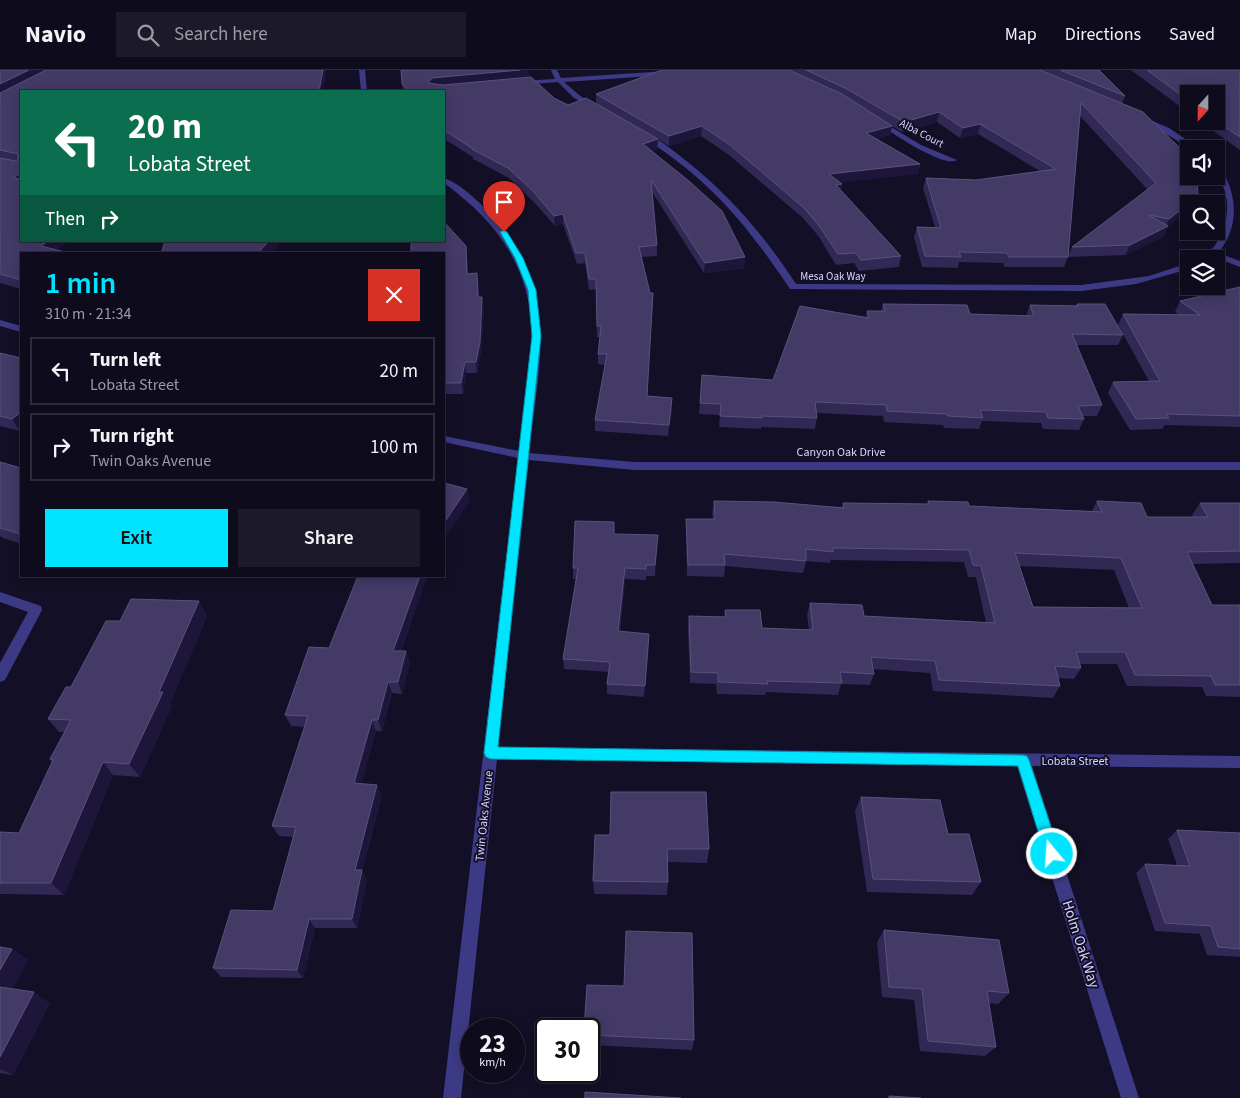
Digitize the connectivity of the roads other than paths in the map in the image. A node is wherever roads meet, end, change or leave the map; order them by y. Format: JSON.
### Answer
{"nodes":[{"id":1,"x":362,"y":70,"type":"edge"},
{"id":2,"x":554,"y":70,"type":"edge"},
{"id":3,"x":678,"y":72,"type":"edge"},
{"id":4,"x":558,"y":80,"type":"junction"},
{"id":5,"x":510,"y":84,"type":"edge"},
{"id":6,"x":364,"y":90,"type":"edge"},
{"id":7,"x":607,"y":114,"type":"edge"},
{"id":8,"x":868,"y":114,"type":"edge"},
{"id":9,"x":1137,"y":116,"type":"edge"},
{"id":10,"x":638,"y":131,"type":"edge"},
{"id":11,"x":1182,"y":140,"type":"edge"},
{"id":12,"x":954,"y":160,"type":"dead end"},
{"id":13,"x":445,"y":181,"type":"edge"},
{"id":14,"x":1225,"y":181,"type":"edge"},
{"id":15,"x":1216,"y":250,"type":"edge"},
{"id":16,"x":1225,"y":258,"type":"edge"},
{"id":17,"x":1240,"y":264,"type":"edge"},
{"id":18,"x":1180,"y":269,"type":"edge"},
{"id":19,"x":0,"y":323,"type":"edge"},
{"id":20,"x":20,"y":329,"type":"edge"},
{"id":21,"x":445,"y":439,"type":"edge"},
{"id":22,"x":524,"y":456,"type":"junction"},
{"id":23,"x":1240,"y":466,"type":"edge"},
{"id":24,"x":0,"y":597,"type":"edge"},
{"id":25,"x":0,"y":676,"type":"edge"},
{"id":26,"x":491,"y":753,"type":"junction"},
{"id":27,"x":1023,"y":760,"type":"junction"},
{"id":28,"x":1240,"y":762,"type":"edge"},
{"id":29,"x":452,"y":1098,"type":"edge"},
{"id":30,"x":1130,"y":1098,"type":"edge"}],
"edges":[{"from":1,"to":6,"type":"street"},
{"from":2,"to":4,"type":"street"},
{"from":3,"to":4,"type":"street"},
{"from":4,"to":5,"type":"street"},
{"from":4,"to":7,"type":"street"},
{"from":8,"to":12,"type":"street","name":"Alba Court"},
{"from":9,"to":11,"type":"street"},
{"from":10,"to":18,"type":"street","name":"Mesa Oak Way"},
{"from":13,"to":22,"type":"street","name":"Twin Oaks Avenue"},
{"from":14,"to":15,"type":"street"},
{"from":16,"to":17,"type":"street"},
{"from":19,"to":20,"type":"street"},
{"from":21,"to":22,"type":"street","name":"Canyon Oak Drive"},
{"from":22,"to":23,"type":"street","name":"Canyon Oak Drive"},
{"from":22,"to":26,"type":"street","name":"Twin Oaks Avenue"},
{"from":24,"to":25,"type":"street"},
{"from":26,"to":27,"type":"street","name":"Lobata Street"},
{"from":26,"to":29,"type":"street","name":"Twin Oaks Avenue"},
{"from":27,"to":28,"type":"street","name":"Lobata Street"},
{"from":27,"to":30,"type":"street","name":"Holm Oak Way"}]}
